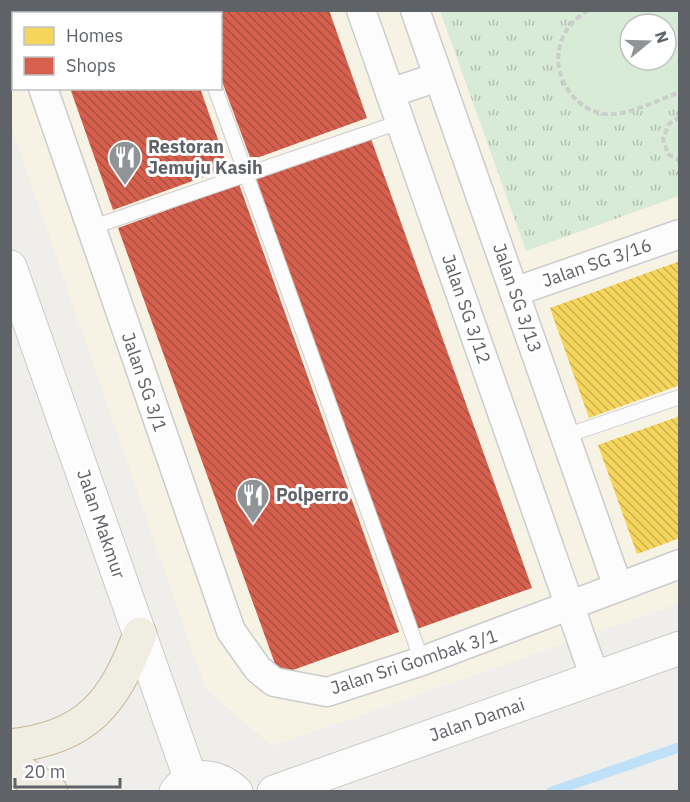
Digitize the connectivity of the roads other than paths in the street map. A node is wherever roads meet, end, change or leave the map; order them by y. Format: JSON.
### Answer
{"nodes":[{"id":1,"x":361,"y":10,"type":"edge"},
{"id":2,"x":415,"y":10,"type":"edge"},
{"id":3,"x":438,"y":77,"type":"junction"},
{"id":4,"x":44,"y":90,"type":"edge"},
{"id":5,"x":216,"y":90,"type":"edge"},
{"id":6,"x":390,"y":93,"type":"junction"},
{"id":7,"x":400,"y":122,"type":"junction"},
{"id":8,"x":245,"y":174,"type":"junction"},
{"id":9,"x":90,"y":228,"type":"junction"},
{"id":10,"x":680,"y":234,"type":"edge"},
{"id":11,"x":10,"y":267,"type":"edge"},
{"id":12,"x":514,"y":292,"type":"junction"},
{"id":13,"x":680,"y":397,"type":"edge"},
{"id":14,"x":565,"y":436,"type":"junction"},
{"id":15,"x":680,"y":564,"type":"edge"},
{"id":16,"x":618,"y":586,"type":"junction"},
{"id":17,"x":571,"y":607,"type":"junction"},
{"id":18,"x":140,"y":634,"type":"junction"},
{"id":19,"x":680,"y":648,"type":"edge"},
{"id":20,"x":422,"y":661,"type":"junction"},
{"id":21,"x":258,"y":669,"type":"joint"},
{"id":22,"x":595,"y":678,"type":"junction"},
{"id":23,"x":10,"y":746,"type":"edge"},
{"id":24,"x":10,"y":764,"type":"edge"},
{"id":25,"x":183,"y":786,"type":"edge"},
{"id":26,"x":51,"y":792,"type":"edge"},
{"id":27,"x":236,"y":792,"type":"edge"},
{"id":28,"x":274,"y":792,"type":"edge"}],
"edges":[{"from":1,"to":6,"type":"street","name":"Jalan SG 3/12"},
{"from":2,"to":3,"type":"street","name":"Jalan SG 3/13"},
{"from":3,"to":6,"type":"street"},
{"from":3,"to":12,"type":"street","name":"Jalan SG 3/13"},
{"from":4,"to":9,"type":"street","name":"Jalan SG 3/1"},
{"from":5,"to":8,"type":"lane"},
{"from":6,"to":7,"type":"street","name":"Jalan SG 3/12"},
{"from":7,"to":8,"type":"lane"},
{"from":7,"to":17,"type":"street","name":"Jalan SG 3/12"},
{"from":8,"to":9,"type":"lane"},
{"from":8,"to":20,"type":"lane"},
{"from":9,"to":21,"type":"street","name":"Jalan SG 3/1"},
{"from":10,"to":12,"type":"street","name":"Jalan SG 3/16"},
{"from":11,"to":18,"type":"street","name":"Jalan Makmur"},
{"from":12,"to":14,"type":"street","name":"Jalan SG 3/13"},
{"from":13,"to":14,"type":"lane"},
{"from":14,"to":16,"type":"street","name":"Jalan SG 3/13"},
{"from":15,"to":16,"type":"street"},
{"from":16,"to":17,"type":"street"},
{"from":17,"to":20,"type":"street","name":"Jalan Sri Gombak 3/1"},
{"from":17,"to":22,"type":"street","name":"Jalan SG 3/12"},
{"from":18,"to":23,"type":"highway"},
{"from":18,"to":25,"type":"street","name":"Jalan Makmur"},
{"from":19,"to":22,"type":"street","name":"Jalan Damai"},
{"from":20,"to":21,"type":"street","name":"Jalan Sri Gombak 3/1"},
{"from":22,"to":28,"type":"street","name":"Jalan Damai"},
{"from":24,"to":26,"type":"highway"},
{"from":25,"to":27,"type":"street"}]}
